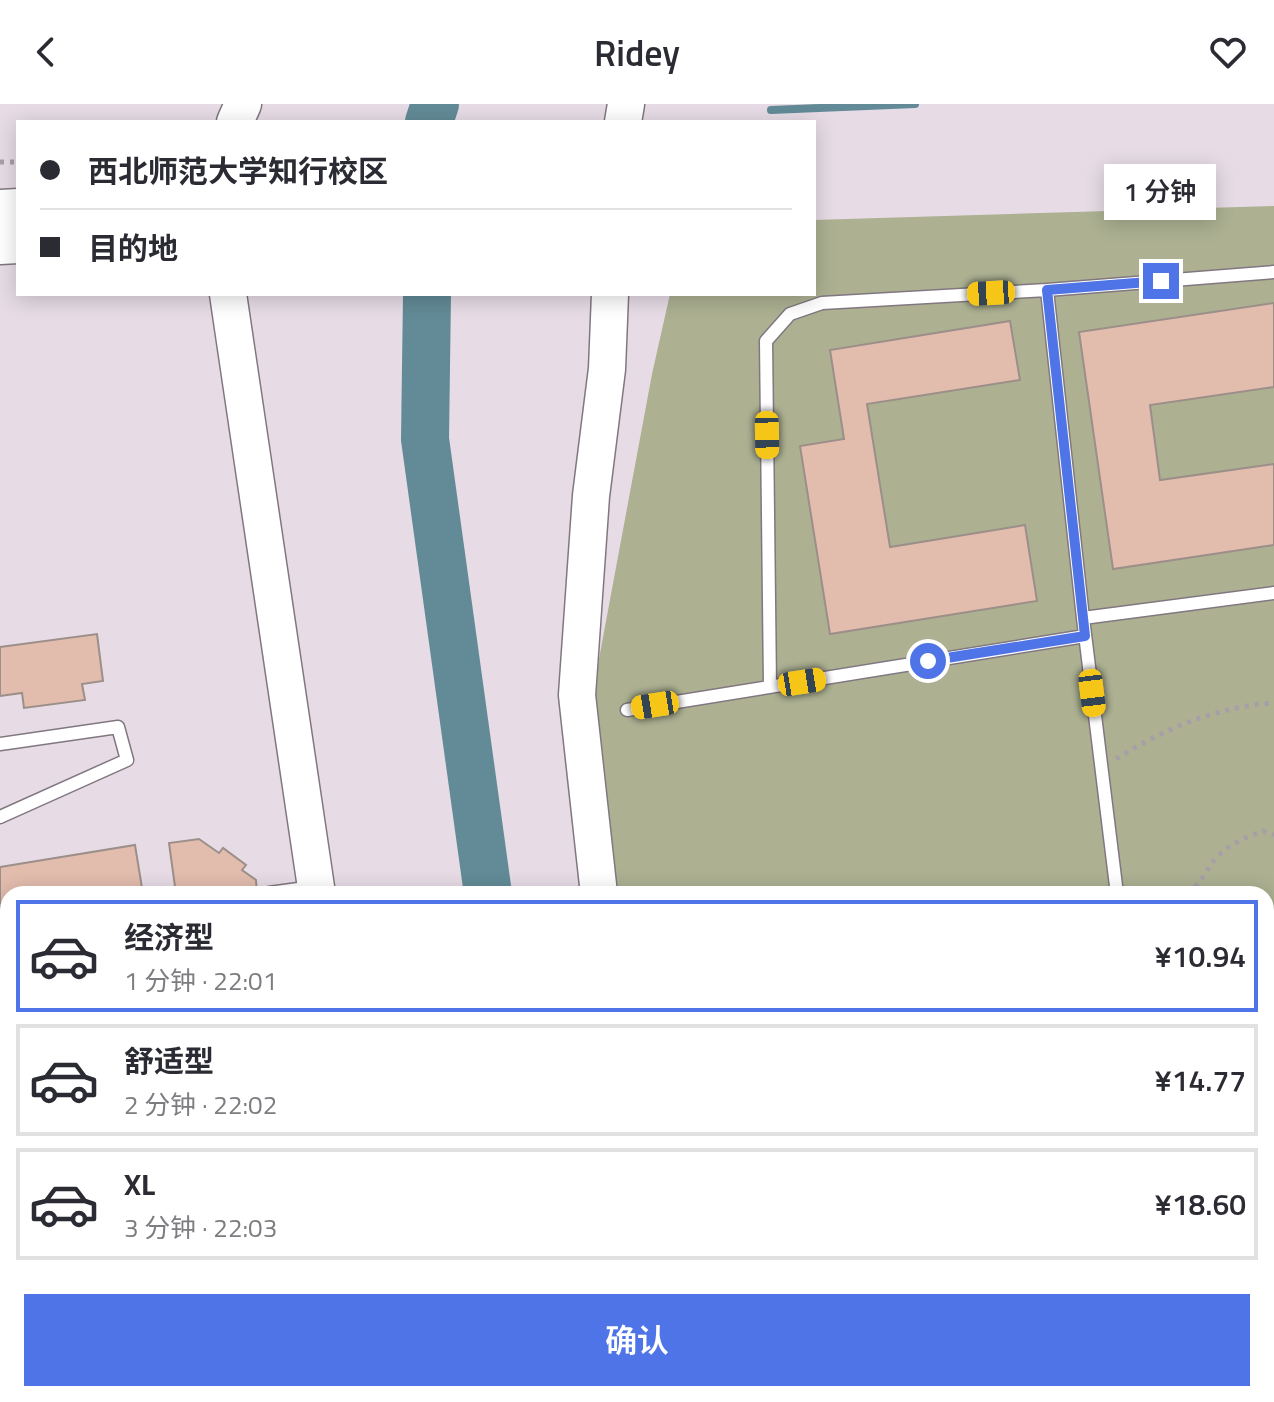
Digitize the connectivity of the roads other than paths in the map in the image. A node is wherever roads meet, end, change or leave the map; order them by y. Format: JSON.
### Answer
{"nodes":[{"id":1,"x":1274,"y":272,"type":"edge"},
{"id":2,"x":1047,"y":290,"type":"junction"},
{"id":3,"x":228,"y":296,"type":"edge"},
{"id":4,"x":610,"y":296,"type":"edge"},
{"id":5,"x":1274,"y":593,"type":"edge"},
{"id":6,"x":1083,"y":618,"type":"junction"},
{"id":7,"x":1085,"y":636,"type":"junction"},
{"id":8,"x":770,"y":687,"type":"junction"},
{"id":9,"x":627,"y":710,"type":"dead end"},
{"id":10,"x":0,"y":744,"type":"edge"},
{"id":11,"x":0,"y":817,"type":"edge"},
{"id":12,"x":316,"y":886,"type":"edge"},
{"id":13,"x":598,"y":886,"type":"edge"},
{"id":14,"x":1116,"y":886,"type":"edge"}],
"edges":[{"from":1,"to":2,"type":"lane"},
{"from":2,"to":6,"type":"lane"},
{"from":2,"to":8,"type":"lane"},
{"from":3,"to":12,"type":"street"},
{"from":4,"to":13,"type":"street"},
{"from":5,"to":6,"type":"lane"},
{"from":6,"to":7,"type":"lane"},
{"from":7,"to":8,"type":"lane"},
{"from":7,"to":14,"type":"lane"},
{"from":8,"to":9,"type":"lane"},
{"from":10,"to":11,"type":"lane"}]}
